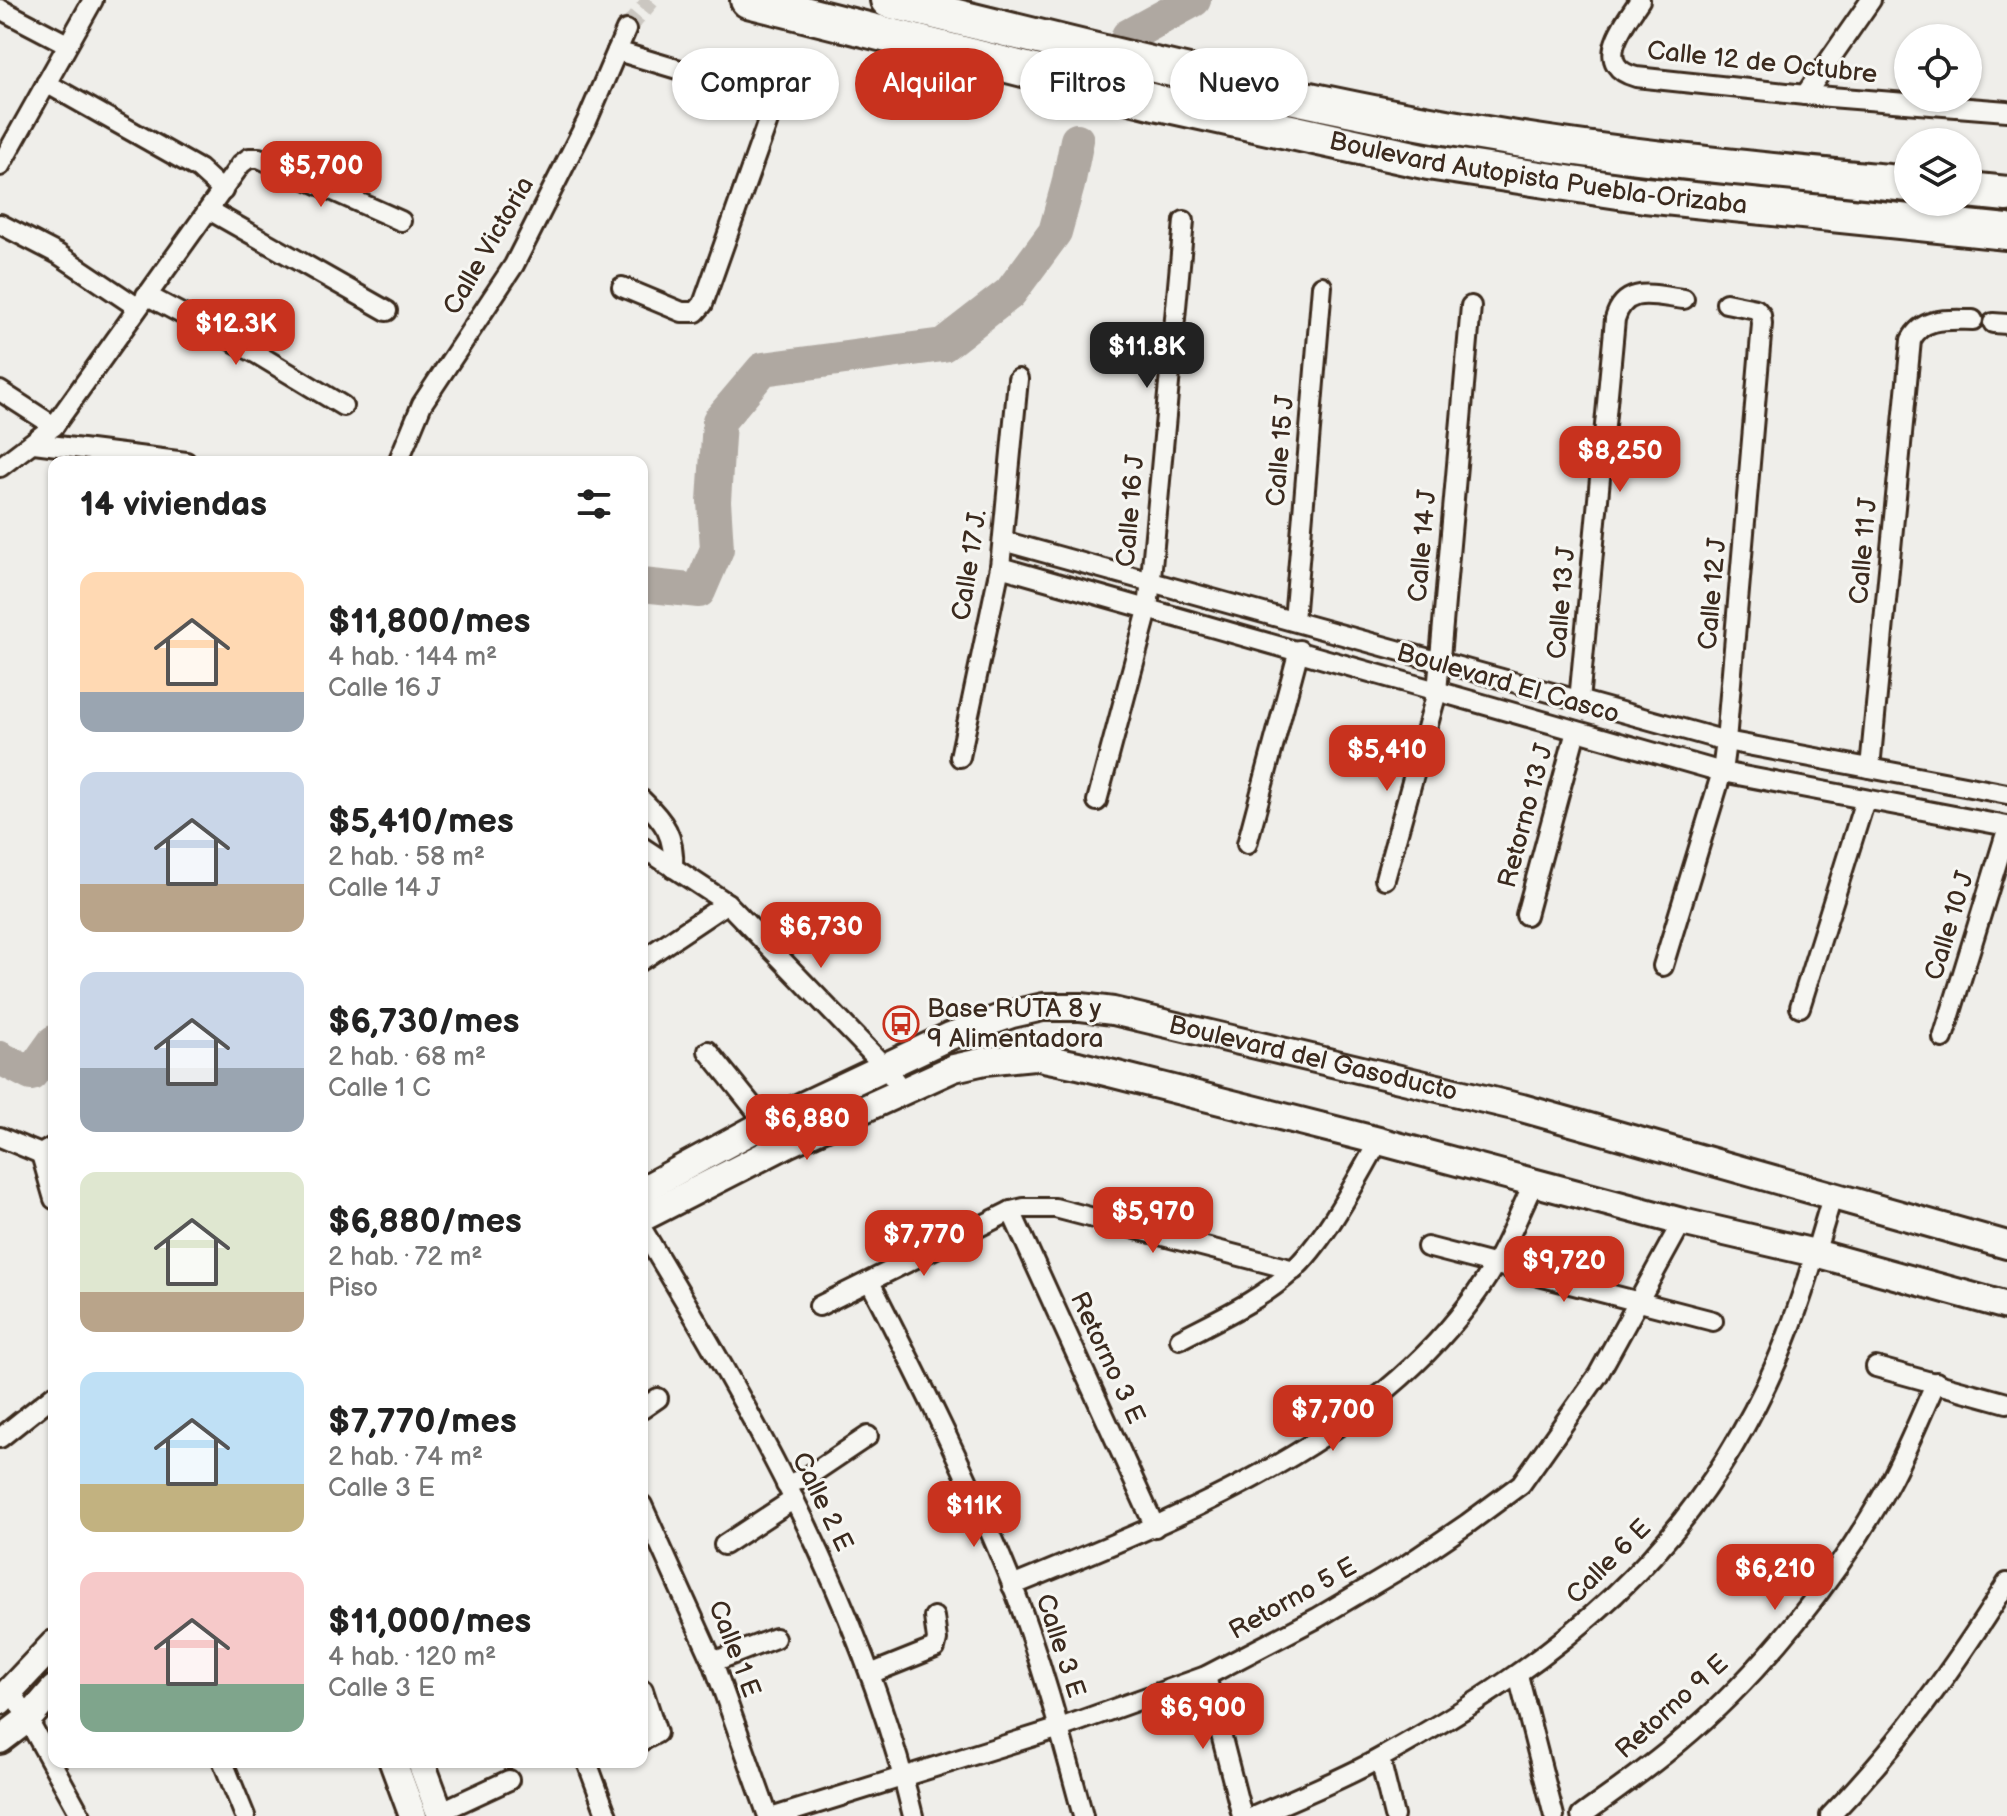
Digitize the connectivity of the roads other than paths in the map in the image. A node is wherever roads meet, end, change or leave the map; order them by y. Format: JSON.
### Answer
{"nodes":[{"id":1,"x":93,"y":0,"type":"edge"},
{"id":2,"x":748,"y":0,"type":"edge"},
{"id":3,"x":888,"y":0,"type":"edge"},
{"id":4,"x":1640,"y":0,"type":"edge"},
{"id":5,"x":1871,"y":0,"type":"edge"},
{"id":6,"x":0,"y":9,"type":"edge"},
{"id":7,"x":626,"y":30,"type":"tunnel mouth"},
{"id":8,"x":67,"y":44,"type":"junction"},
{"id":9,"x":617,"y":51,"type":"junction"},
{"id":10,"x":46,"y":83,"type":"junction"},
{"id":11,"x":1805,"y":95,"type":"junction"},
{"id":12,"x":2007,"y":111,"type":"edge"},
{"id":13,"x":0,"y":166,"type":"edge"},
{"id":14,"x":1894,"y":183,"type":"edge"},
{"id":15,"x":223,"y":191,"type":"junction"},
{"id":16,"x":1982,"y":191,"type":"edge"},
{"id":17,"x":2007,"y":194,"type":"edge"},
{"id":18,"x":209,"y":210,"type":"junction"},
{"id":19,"x":401,"y":221,"type":"dead end"},
{"id":20,"x":1184,"y":221,"type":"dead end"},
{"id":21,"x":0,"y":224,"type":"edge"},
{"id":22,"x":2007,"y":232,"type":"edge"},
{"id":23,"x":1322,"y":286,"type":"dead end"},
{"id":24,"x":622,"y":287,"type":"dead end"},
{"id":25,"x":1684,"y":299,"type":"dead end"},
{"id":26,"x":142,"y":301,"type":"junction"},
{"id":27,"x":1726,"y":303,"type":"dead end"},
{"id":28,"x":1471,"y":306,"type":"dead end"},
{"id":29,"x":387,"y":311,"type":"dead end"},
{"id":30,"x":1973,"y":320,"type":"dead end"},
{"id":31,"x":1018,"y":379,"type":"dead end"},
{"id":32,"x":0,"y":391,"type":"edge"},
{"id":33,"x":343,"y":406,"type":"dead end"},
{"id":34,"x":54,"y":426,"type":"junction"},
{"id":35,"x":34,"y":443,"type":"junction"},
{"id":36,"x":138,"y":456,"type":"edge"},
{"id":37,"x":400,"y":456,"type":"edge"},
{"id":38,"x":0,"y":467,"type":"edge"},
{"id":39,"x":1003,"y":541,"type":"junction"},
{"id":40,"x":1000,"y":567,"type":"junction"},
{"id":41,"x":1151,"y":584,"type":"junction"},
{"id":42,"x":1148,"y":610,"type":"junction"},
{"id":43,"x":1294,"y":621,"type":"junction"},
{"id":44,"x":1299,"y":650,"type":"junction"},
{"id":45,"x":1439,"y":663,"type":"junction"},
{"id":46,"x":1437,"y":692,"type":"junction"},
{"id":47,"x":1579,"y":701,"type":"junction"},
{"id":48,"x":1576,"y":731,"type":"junction"},
{"id":49,"x":1726,"y":741,"type":"junction"},
{"id":50,"x":960,"y":757,"type":"dead end"},
{"id":51,"x":1870,"y":768,"type":"junction"},
{"id":52,"x":1719,"y":781,"type":"junction"},
{"id":53,"x":2007,"y":794,"type":"edge"},
{"id":54,"x":1865,"y":800,"type":"junction"},
{"id":55,"x":1097,"y":801,"type":"dead end"},
{"id":56,"x":648,"y":806,"type":"edge"},
{"id":57,"x":2007,"y":828,"type":"edge"},
{"id":58,"x":1247,"y":844,"type":"dead end"},
{"id":59,"x":648,"y":851,"type":"edge"},
{"id":60,"x":673,"y":868,"type":"junction"},
{"id":61,"x":1385,"y":879,"type":"dead end"},
{"id":62,"x":727,"y":903,"type":"junction"},
{"id":63,"x":1526,"y":915,"type":"dead end"},
{"id":64,"x":648,"y":956,"type":"edge"},
{"id":65,"x":1663,"y":966,"type":"dead end"},
{"id":66,"x":1800,"y":1007,"type":"dead end"},
{"id":67,"x":1943,"y":1038,"type":"dead end"},
{"id":68,"x":708,"y":1051,"type":"dead end"},
{"id":69,"x":885,"y":1067,"type":"junction"},
{"id":70,"x":902,"y":1090,"type":"junction"},
{"id":71,"x":766,"y":1123,"type":"junction"},
{"id":72,"x":0,"y":1137,"type":"edge"},
{"id":73,"x":1379,"y":1141,"type":"junction"},
{"id":74,"x":48,"y":1150,"type":"edge"},
{"id":75,"x":1534,"y":1182,"type":"junction"},
{"id":76,"x":648,"y":1187,"type":"edge"},
{"id":77,"x":1833,"y":1194,"type":"junction"},
{"id":78,"x":1011,"y":1211,"type":"junction"},
{"id":79,"x":648,"y":1215,"type":"edge"},
{"id":80,"x":1682,"y":1222,"type":"junction"},
{"id":81,"x":648,"y":1239,"type":"edge"},
{"id":82,"x":2007,"y":1245,"type":"edge"},
{"id":83,"x":1427,"y":1247,"type":"dead end"},
{"id":84,"x":1815,"y":1253,"type":"junction"},
{"id":85,"x":1495,"y":1265,"type":"junction"},
{"id":86,"x":1294,"y":1270,"type":"junction"},
{"id":87,"x":870,"y":1282,"type":"junction"},
{"id":88,"x":1640,"y":1302,"type":"junction"},
{"id":89,"x":819,"y":1306,"type":"dead end"},
{"id":90,"x":2007,"y":1306,"type":"edge"},
{"id":91,"x":1713,"y":1321,"type":"dead end"},
{"id":92,"x":1180,"y":1339,"type":"dead end"},
{"id":93,"x":1876,"y":1367,"type":"dead end"},
{"id":94,"x":1936,"y":1382,"type":"junction"},
{"id":95,"x":48,"y":1400,"type":"edge"},
{"id":96,"x":2007,"y":1403,"type":"edge"},
{"id":97,"x":868,"y":1436,"type":"dead end"},
{"id":98,"x":0,"y":1438,"type":"edge"},
{"id":99,"x":790,"y":1492,"type":"junction"},
{"id":100,"x":648,"y":1518,"type":"edge"},
{"id":101,"x":1155,"y":1527,"type":"junction"},
{"id":102,"x":724,"y":1545,"type":"dead end"},
{"id":103,"x":2007,"y":1583,"type":"edge"},
{"id":104,"x":1012,"y":1586,"type":"junction"},
{"id":105,"x":934,"y":1617,"type":"dead end"},
{"id":106,"x":775,"y":1638,"type":"dead end"},
{"id":107,"x":48,"y":1650,"type":"edge"},
{"id":108,"x":713,"y":1662,"type":"junction"},
{"id":109,"x":870,"y":1674,"type":"junction"},
{"id":110,"x":1518,"y":1675,"type":"junction"},
{"id":111,"x":1206,"y":1676,"type":"junction"},
{"id":112,"x":6,"y":1696,"type":"edge"},
{"id":113,"x":48,"y":1696,"type":"edge"},
{"id":114,"x":648,"y":1705,"type":"edge"},
{"id":115,"x":29,"y":1718,"type":"junction"},
{"id":116,"x":1060,"y":1728,"type":"junction"},
{"id":117,"x":648,"y":1738,"type":"edge"},
{"id":118,"x":0,"y":1740,"type":"edge"},
{"id":119,"x":48,"y":1754,"type":"edge"},
{"id":120,"x":1380,"y":1759,"type":"junction"},
{"id":121,"x":56,"y":1768,"type":"edge"},
{"id":122,"x":225,"y":1768,"type":"edge"},
{"id":123,"x":395,"y":1768,"type":"edge"},
{"id":124,"x":423,"y":1768,"type":"edge"},
{"id":125,"x":590,"y":1768,"type":"edge"},
{"id":126,"x":903,"y":1775,"type":"junction"},
{"id":127,"x":509,"y":1780,"type":"dead end"},
{"id":128,"x":440,"y":1814,"type":"edge"},
{"id":129,"x":81,"y":1816,"type":"edge"},
{"id":130,"x":245,"y":1816,"type":"edge"},
{"id":131,"x":413,"y":1816,"type":"edge"},
{"id":132,"x":607,"y":1816,"type":"edge"},
{"id":133,"x":768,"y":1816,"type":"edge"},
{"id":134,"x":777,"y":1816,"type":"edge"},
{"id":135,"x":913,"y":1816,"type":"edge"},
{"id":136,"x":1083,"y":1816,"type":"edge"},
{"id":137,"x":1242,"y":1816,"type":"edge"},
{"id":138,"x":1255,"y":1816,"type":"edge"},
{"id":139,"x":1394,"y":1816,"type":"edge"},
{"id":140,"x":1554,"y":1816,"type":"edge"},
{"id":141,"x":1581,"y":1816,"type":"edge"},
{"id":142,"x":1830,"y":1816,"type":"edge"}],
"edges":[{"from":1,"to":8,"type":"street"},
{"from":2,"to":22,"type":"highway","name":"Boulevard Autopista Puebla-Orizaba"},
{"from":3,"to":14,"type":"highway","name":"Boulevard Autopista Puebla-Orizaba"},
{"from":4,"to":11,"type":"street","name":"Calle 12 de Octubre"},
{"from":5,"to":11,"type":"street"},
{"from":6,"to":8,"type":"street"},
{"from":7,"to":9,"type":"street","name":"Calle Victoria"},
{"from":8,"to":10,"type":"street"},
{"from":9,"to":24,"type":"street"},
{"from":9,"to":37,"type":"street","name":"Calle Victoria"},
{"from":10,"to":13,"type":"street"},
{"from":10,"to":15,"type":"street"},
{"from":11,"to":12,"type":"street","name":"Calle 12 de Octubre"},
{"from":15,"to":18,"type":"street"},
{"from":15,"to":19,"type":"street"},
{"from":16,"to":17,"type":"highway"},
{"from":18,"to":26,"type":"street"},
{"from":18,"to":29,"type":"street"},
{"from":20,"to":41,"type":"street","name":"Calle 16 J"},
{"from":21,"to":26,"type":"street"},
{"from":23,"to":43,"type":"street","name":"Calle 15 J"},
{"from":25,"to":47,"type":"street","name":"Calle 13 J"},
{"from":26,"to":33,"type":"street"},
{"from":26,"to":34,"type":"street"},
{"from":27,"to":49,"type":"street","name":"Calle 12 J"},
{"from":28,"to":45,"type":"street","name":"Calle 14 J"},
{"from":30,"to":51,"type":"street","name":"Calle 11 J"},
{"from":31,"to":39,"type":"street","name":"Calle 17 J."},
{"from":32,"to":34,"type":"street"},
{"from":34,"to":35,"type":"street"},
{"from":35,"to":36,"type":"street"},
{"from":35,"to":38,"type":"street"},
{"from":39,"to":40,"type":"street","name":"Calle 17 J."},
{"from":39,"to":41,"type":"street","name":"Boulevard El Casco"},
{"from":40,"to":42,"type":"street","name":"Boulevard El Casco"},
{"from":40,"to":50,"type":"street","name":"Calle 17 J."},
{"from":41,"to":42,"type":"street","name":"Calle 16 J"},
{"from":41,"to":43,"type":"street","name":"Boulevard El Casco"},
{"from":42,"to":44,"type":"street","name":"Boulevard El Casco"},
{"from":42,"to":55,"type":"street","name":"Calle 16 J"},
{"from":43,"to":45,"type":"street","name":"Boulevard El Casco"},
{"from":44,"to":46,"type":"street","name":"Boulevard El Casco"},
{"from":44,"to":58,"type":"street"},
{"from":45,"to":46,"type":"street","name":"Calle 14 J"},
{"from":45,"to":47,"type":"street","name":"Boulevard El Casco"},
{"from":46,"to":48,"type":"street","name":"Boulevard El Casco"},
{"from":46,"to":61,"type":"street","name":"Calle 14 J"},
{"from":47,"to":49,"type":"street","name":"Boulevard El Casco"},
{"from":48,"to":52,"type":"street","name":"Boulevard El Casco"},
{"from":48,"to":63,"type":"street","name":"Retorno 13 J"},
{"from":49,"to":51,"type":"street","name":"Boulevard El Casco"},
{"from":49,"to":52,"type":"street","name":"Calle 12 J"},
{"from":51,"to":53,"type":"street","name":"Boulevard El Casco"},
{"from":52,"to":54,"type":"street","name":"Boulevard El Casco"},
{"from":52,"to":65,"type":"street","name":"Calle 12 J"},
{"from":54,"to":57,"type":"street","name":"Boulevard El Casco"},
{"from":54,"to":66,"type":"street"},
{"from":56,"to":60,"type":"street"},
{"from":57,"to":67,"type":"street","name":"Calle 10 J"},
{"from":59,"to":60,"type":"street"},
{"from":60,"to":62,"type":"street"},
{"from":62,"to":64,"type":"street"},
{"from":62,"to":69,"type":"street"},
{"from":68,"to":71,"type":"street"},
{"from":69,"to":70,"type":"street"},
{"from":69,"to":71,"type":"street","name":"Boulevard del Gasoducto"},
{"from":69,"to":77,"type":"street","name":"Boulevard del Gasoducto"},
{"from":70,"to":73,"type":"street"},
{"from":70,"to":79,"type":"street"},
{"from":71,"to":76,"type":"street","name":"Boulevard del Gasoducto"},
{"from":72,"to":74,"type":"street"},
{"from":73,"to":75,"type":"street"},
{"from":73,"to":86,"type":"street"},
{"from":75,"to":80,"type":"street"},
{"from":75,"to":85,"type":"street"},
{"from":77,"to":82,"type":"street","name":"Boulevard del Gasoducto"},
{"from":77,"to":84,"type":"street","name":"Calle 6 E"},
{"from":78,"to":86,"type":"street"},
{"from":78,"to":87,"type":"street"},
{"from":78,"to":101,"type":"street","name":"Retorno 3 E"},
{"from":80,"to":84,"type":"street"},
{"from":80,"to":88,"type":"street","name":"Retorno 5 E"},
{"from":81,"to":99,"type":"street","name":"Calle 2 E"},
{"from":83,"to":85,"type":"street"},
{"from":84,"to":90,"type":"street"},
{"from":84,"to":110,"type":"street","name":"Calle 6 E"},
{"from":85,"to":88,"type":"street"},
{"from":85,"to":101,"type":"street"},
{"from":86,"to":92,"type":"street"},
{"from":87,"to":89,"type":"street"},
{"from":87,"to":104,"type":"street","name":"Calle 3 E"},
{"from":88,"to":91,"type":"street"},
{"from":88,"to":111,"type":"street","name":"Retorno 5 E"},
{"from":93,"to":94,"type":"street"},
{"from":94,"to":96,"type":"street"},
{"from":94,"to":141,"type":"street","name":"Retorno 9 E"},
{"from":95,"to":98,"type":"street"},
{"from":97,"to":99,"type":"street"},
{"from":99,"to":102,"type":"street"},
{"from":99,"to":109,"type":"street","name":"Calle 2 E"},
{"from":100,"to":108,"type":"street","name":"Calle 1 E"},
{"from":101,"to":104,"type":"street"},
{"from":103,"to":142,"type":"street"},
{"from":104,"to":116,"type":"street","name":"Calle 3 E"},
{"from":105,"to":109,"type":"street"},
{"from":106,"to":108,"type":"street"},
{"from":107,"to":112,"type":"street"},
{"from":108,"to":133,"type":"street","name":"Calle 1 E"},
{"from":109,"to":126,"type":"street","name":"Calle 2 E"},
{"from":110,"to":120,"type":"street","name":"Calle 6 E"},
{"from":110,"to":140,"type":"street"},
{"from":111,"to":116,"type":"street","name":"Retorno 5 E"},
{"from":111,"to":137,"type":"street"},
{"from":112,"to":115,"type":"street"},
{"from":113,"to":115,"type":"street"},
{"from":114,"to":117,"type":"street"},
{"from":115,"to":118,"type":"street"},
{"from":115,"to":119,"type":"street"},
{"from":116,"to":126,"type":"street","name":"Retorno 5 E"},
{"from":116,"to":136,"type":"street","name":"Calle 3 E"},
{"from":120,"to":138,"type":"street","name":"Calle 6 E"},
{"from":120,"to":139,"type":"street"},
{"from":121,"to":129,"type":"street"},
{"from":122,"to":130,"type":"street"},
{"from":123,"to":131,"type":"street"},
{"from":124,"to":128,"type":"street"},
{"from":125,"to":132,"type":"street"},
{"from":126,"to":134,"type":"street","name":"Retorno 5 E"},
{"from":126,"to":135,"type":"street","name":"Calle 2 E"},
{"from":127,"to":128,"type":"street"}]}
